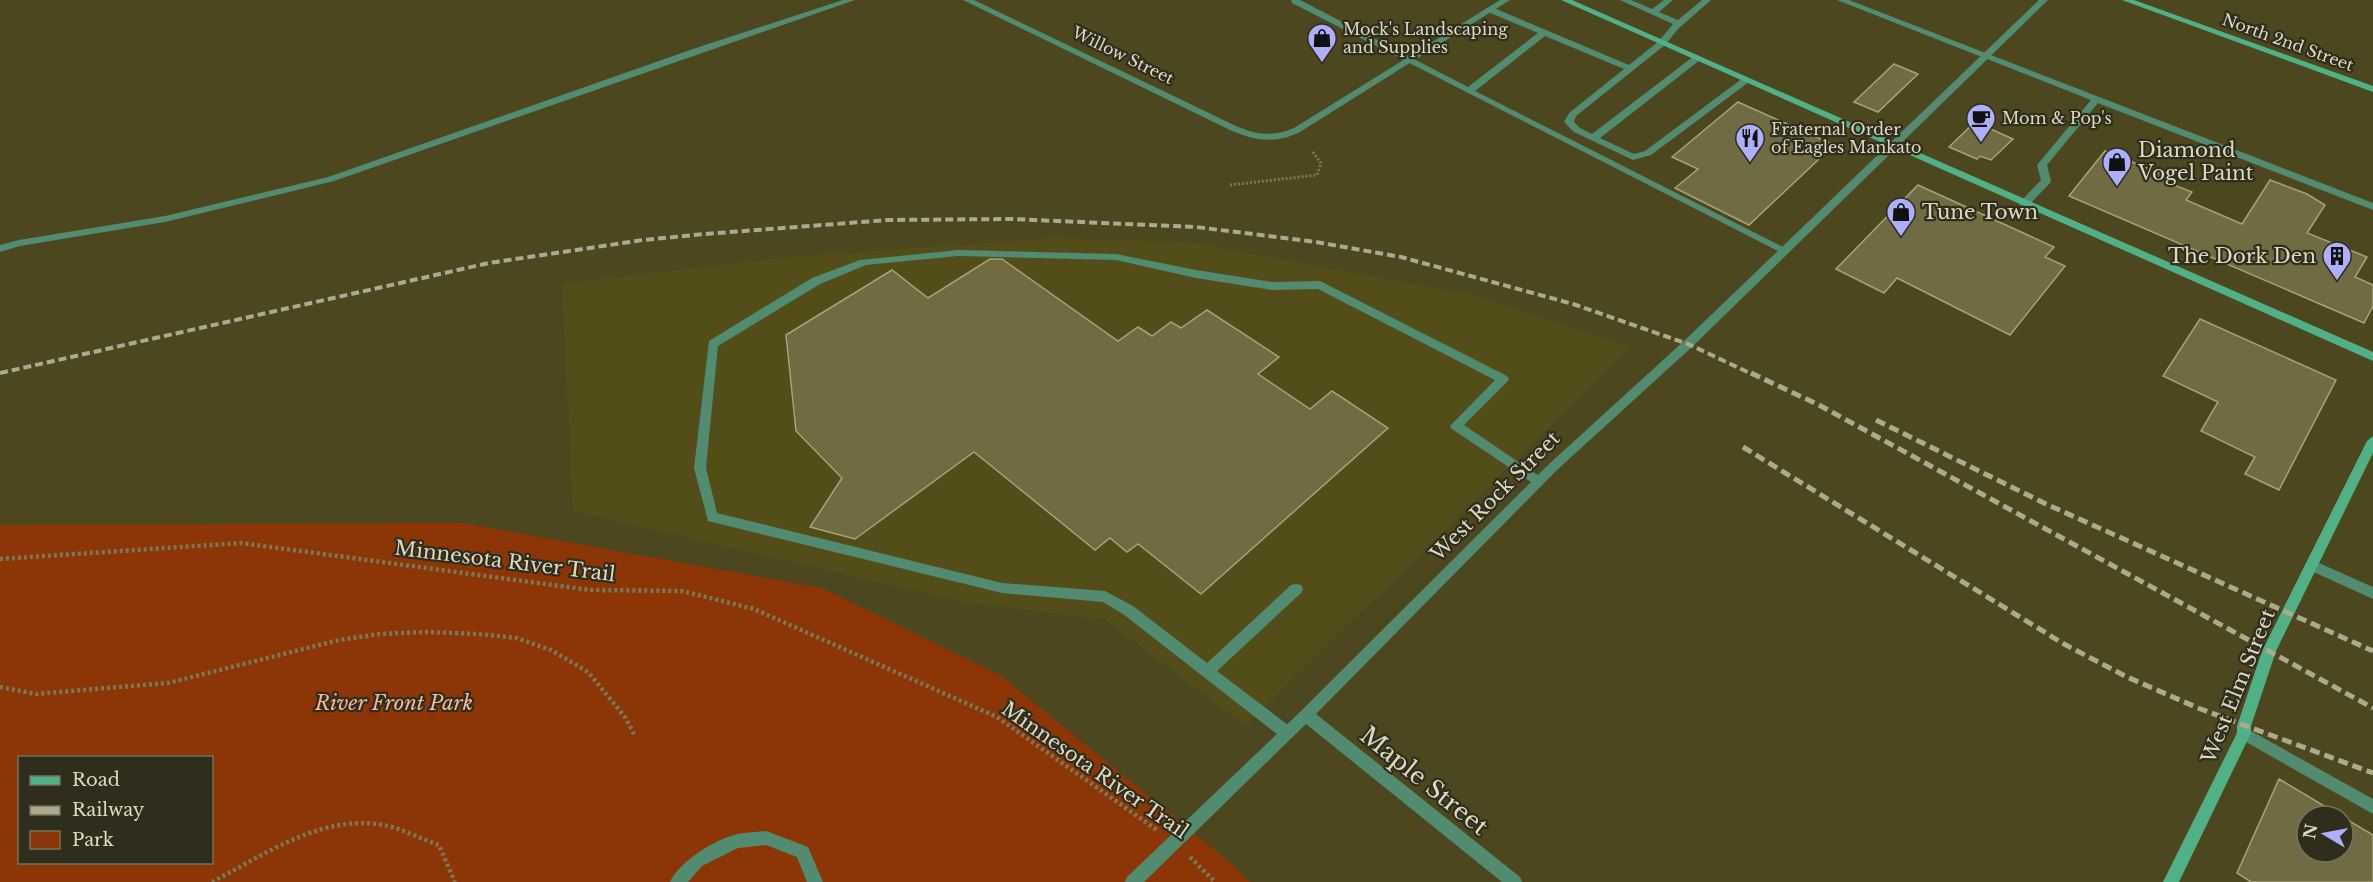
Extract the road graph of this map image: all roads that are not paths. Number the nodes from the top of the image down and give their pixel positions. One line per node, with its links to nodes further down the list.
1 (851, 0): 29 (street)
2 (967, 0): 19 (street, Willow Street)
3 (1506, 0): 12 (street)
4 (1565, 0): 16 (main road)
5 (1669, 0): 13 (street)
6 (1707, 0): 14 (street)
7 (1841, 0): 17 (street)
8 (2044, 0): 17 (street, West Rock Street)
9 (2126, 0): 22 (main road, North 2nd Street)
10 (1295, 1): 19 (street)
11 (1629, 1): 13 (street)
12 (1491, 10): 15 (street); 19 (street)
13 (1653, 12): 14 (street)
14 (1679, 24): 16 (street)
15 (1545, 32): 20 (street); 23 (street)
16 (1662, 43): 18 (main road); 20 (street)
17 (1984, 57): 24 (street); 26 (street, West Rock Street)
18 (1697, 58): 21 (main road); 25 (street)
19 (1409, 61): 23 (street)
20 (1629, 68): 25 (street)
21 (1746, 80): 25 (street); 26 (main road)
22 (2373, 89)
23 (1468, 90): 30 (street)
24 (2096, 100): 27 (street); 28 (street)
25 (1593, 138)
26 (1893, 146): 27 (main road); 30 (street, West Rock Street)
27 (2024, 204): 31 (main road)
28 (2373, 207)
29 (0, 249)
30 (1784, 250): 33 (street, West Rock Street)
31 (2373, 357)
32 (2373, 441): 34 (main road, West Elm Street)
33 (1538, 481): 37 (street); 38 (street, West Rock Street)
34 (2312, 565): 36 (street); 39 (main road, West Elm Street)
35 (1296, 589): 37 (street)
36 (2373, 593)
37 (1208, 672): 40 (street)
38 (1306, 715): 40 (street, West Rock Street); 45 (street, Maple Street)
39 (2244, 733): 41 (street); 46 (main road, West Elm Street)
40 (1287, 734): 44 (street, West Rock Street)
41 (2373, 807)
42 (678, 882): 43 (street)
43 (815, 882)
44 (1133, 882)
45 (1514, 882)
46 (2171, 882)

